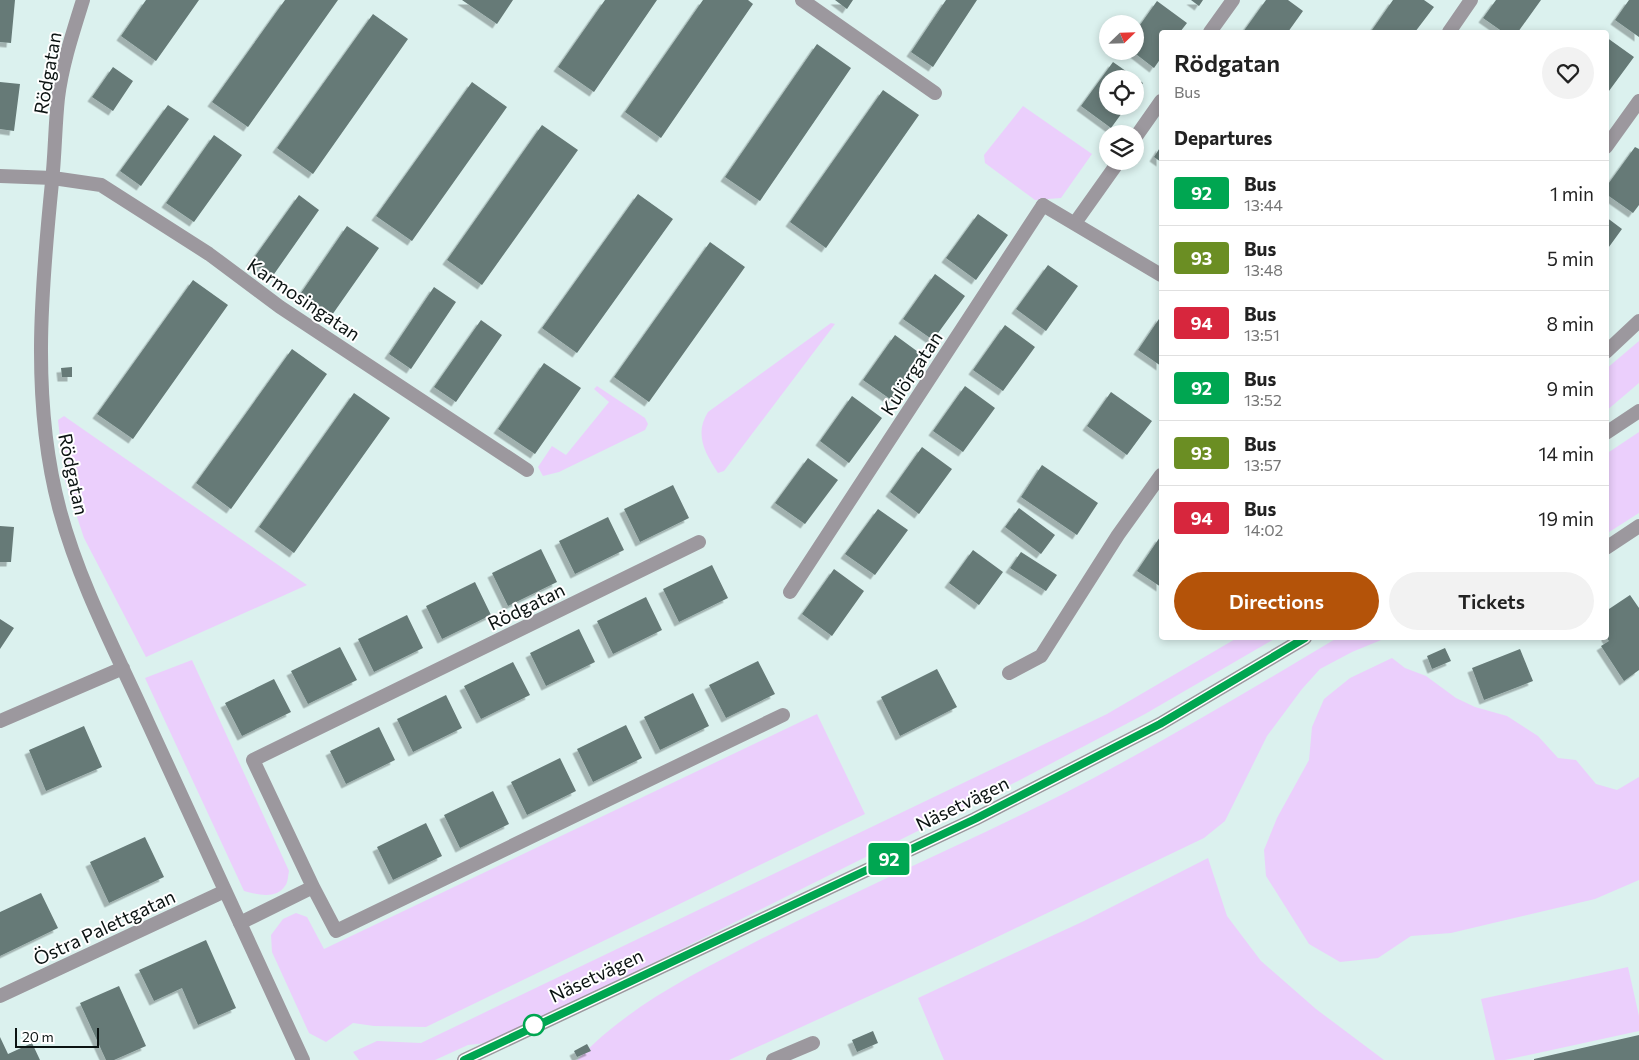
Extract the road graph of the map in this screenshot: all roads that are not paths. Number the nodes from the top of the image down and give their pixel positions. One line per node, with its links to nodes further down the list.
1 (83, 0): 14 (street, Rödgatan)
2 (802, 0): 7 (street)
3 (1233, 0): 5 (street)
4 (1471, 0): 6 (street)
5 (1211, 30)
6 (1450, 30)
7 (935, 93)
8 (1639, 101): 11 (street)
9 (1159, 104): 10 (street)
10 (1144, 125)
11 (1609, 143)
12 (1113, 170): 15 (street)
13 (0, 176): 14 (street, Karmosingatan)
14 (53, 178): 21 (street, Karmosingatan); 28 (street, Rödgatan)
15 (1075, 223): 16 (street, Kulörgatan); 26 (street, Kulörgatan)
16 (1159, 274)
17 (1639, 321): 18 (street)
18 (1609, 349)
19 (1639, 411): 20 (street)
20 (1609, 431)
21 (527, 470)
22 (1159, 478): 29 (street)
23 (1639, 526): 25 (street)
24 (699, 542): 32 (street, Rödgatan)
25 (1609, 546)
26 (790, 592)
27 (1302, 640): 38 (street, Näsetvägen)
28 (123, 668): 31 (street); 33 (street, Rödgatan)
29 (1009, 673)
30 (783, 715): 32 (street, Rödgatan)
31 (0, 721)
32 (313, 887): 34 (street)
33 (225, 891): 34 (street, Rödgatan); 35 (street, Östra Palettgatan)
34 (240, 923): 37 (street, Rödgatan)
35 (0, 996)
36 (813, 1043): 39 (street)
37 (304, 1060)
38 (464, 1060)
39 (773, 1060)

